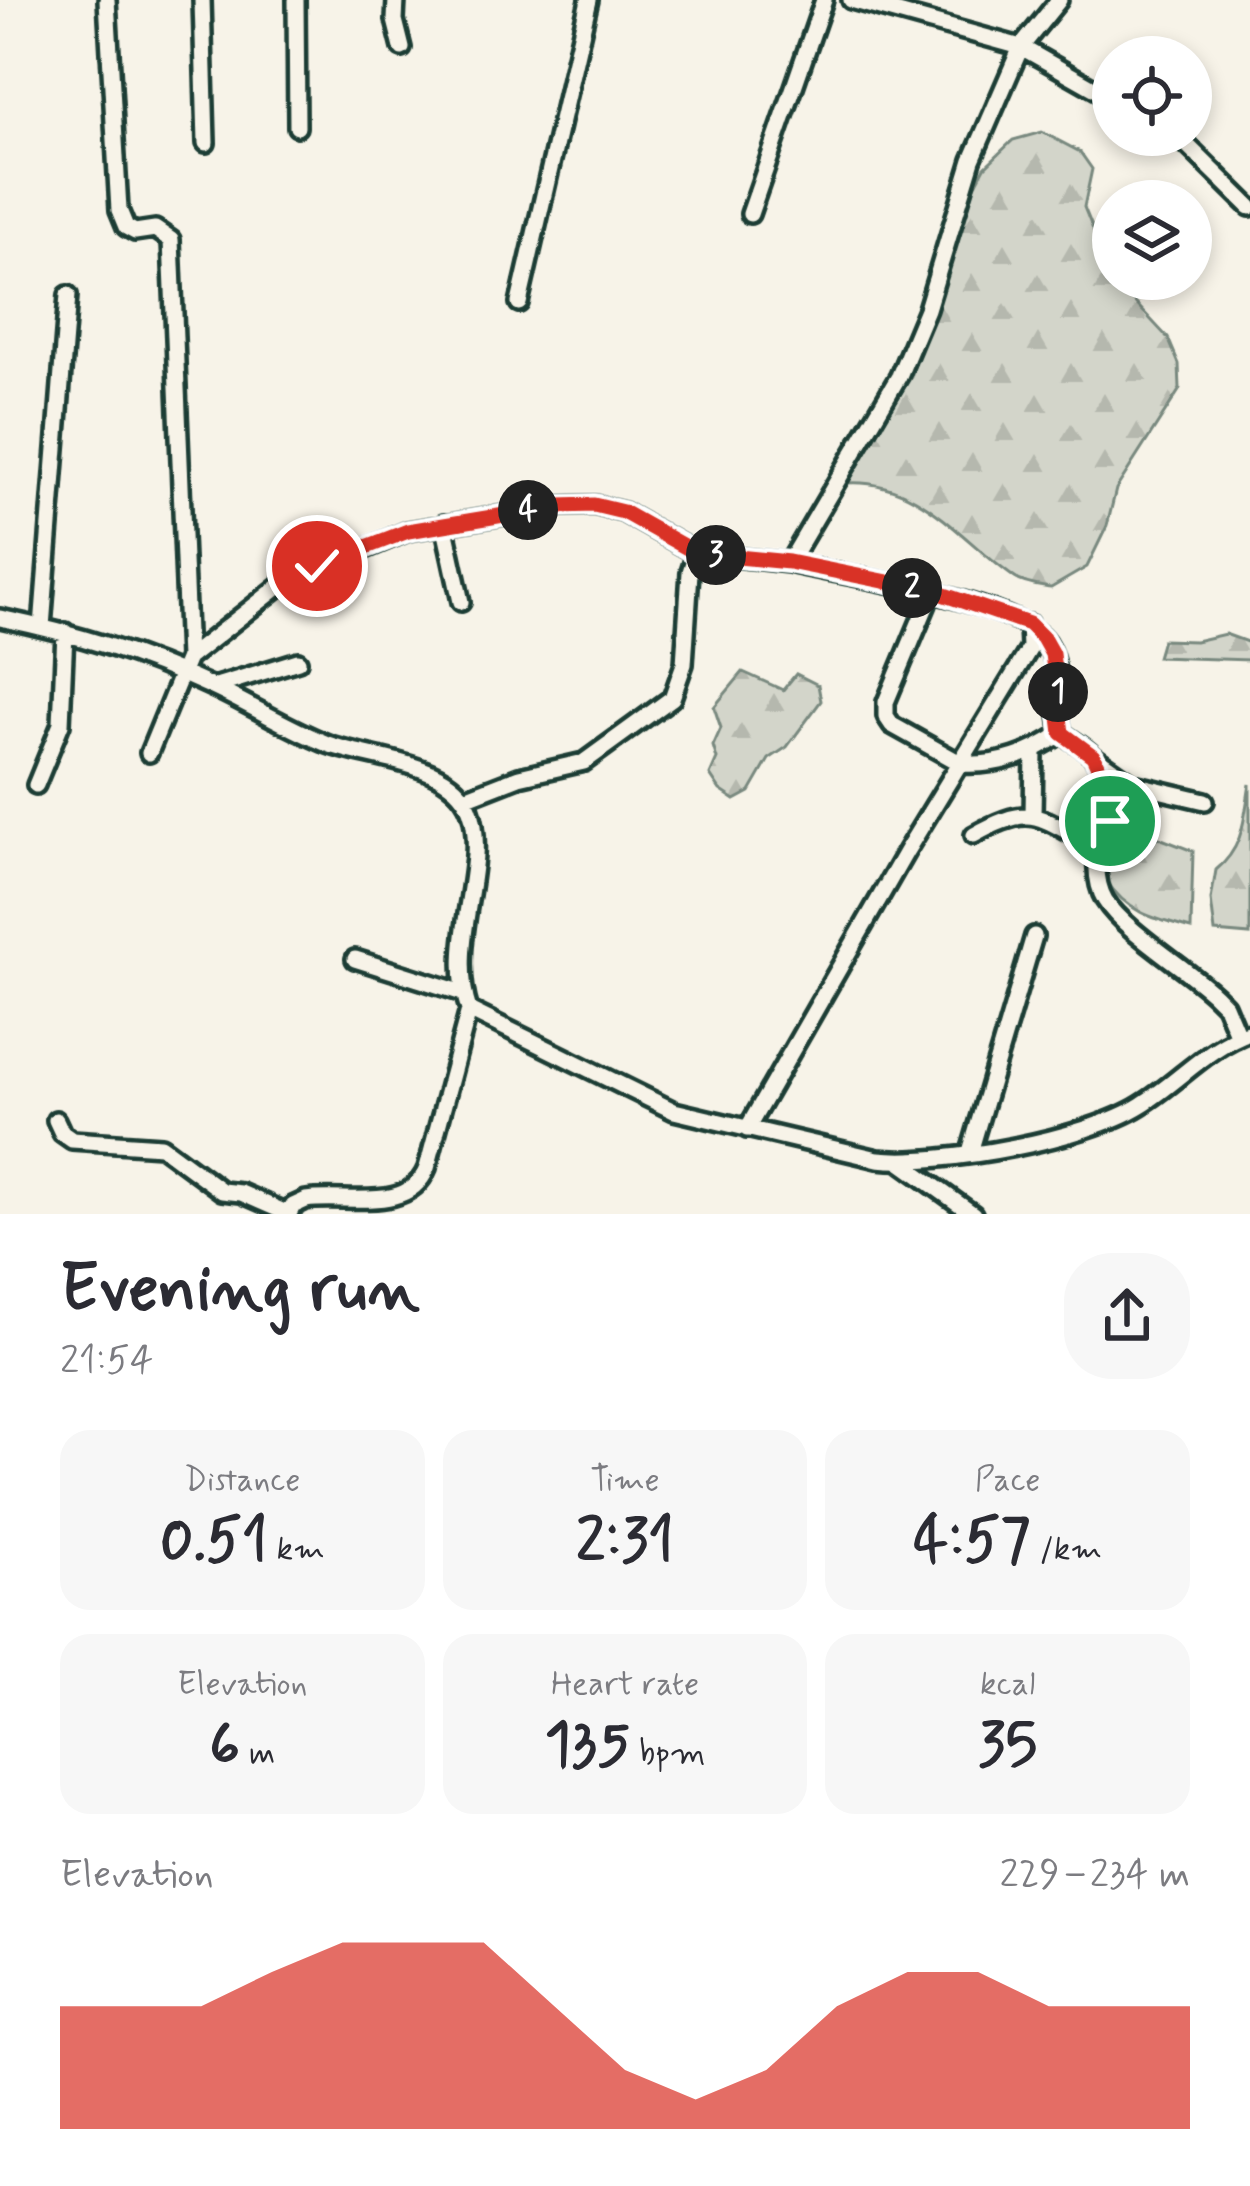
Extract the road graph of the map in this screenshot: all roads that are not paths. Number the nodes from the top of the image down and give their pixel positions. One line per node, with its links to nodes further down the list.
1 (107, 0): 30 (street)
2 (202, 0): 14 (street)
3 (296, 0): 13 (street)
4 (396, 0): 11 (street)
5 (589, 0): 19 (street)
6 (824, 0): 17 (street)
7 (850, 0): 9 (street)
8 (1059, 0): 10 (street)
9 (861, 1): 10 (street)
10 (1021, 47): 12 (street); 22 (street)
11 (402, 48)
12 (1092, 87)
13 (297, 127)
14 (206, 143)
15 (1202, 156): 16 (street)
16 (1250, 207)
17 (750, 214)
18 (68, 295): 27 (street)
19 (519, 303)
20 (444, 524): 21 (street); 24 (street); 30 (street)
21 (696, 553): 22 (street); 39 (street)
22 (789, 562): 23 (street)
23 (920, 589): 26 (street); 36 (street)
24 (461, 602)
25 (0, 618): 27 (street)
26 (1029, 624): 32 (street); 36 (street)
27 (42, 627): 28 (street)
28 (65, 632): 30 (street); 38 (street)
29 (298, 661): 31 (street)
30 (185, 665): 31 (street); 34 (street)
31 (213, 687): 39 (street)
32 (1062, 733): 33 (street); 35 (street)
33 (1034, 752): 36 (street); 41 (street)
34 (148, 753)
35 (1093, 756): 37 (street); 43 (street)
36 (962, 764): 50 (street)
37 (1132, 784): 40 (street); 43 (street)
38 (36, 785)
39 (465, 798): 46 (street)
40 (1205, 801)
41 (1033, 816): 42 (street); 43 (street)
42 (974, 835)
43 (1096, 846): 48 (street)
44 (1034, 936): 51 (street)
45 (355, 959): 46 (street)
46 (463, 993): 47 (street)
47 (469, 1010): 50 (street); 54 (street)
48 (1244, 1034): 51 (street)
49 (56, 1120): 53 (street)
50 (747, 1129): 52 (street)
51 (970, 1152): 52 (street)
52 (899, 1161): 55 (street)
53 (264, 1209): 54 (street)
54 (289, 1214)
55 (973, 1214)

